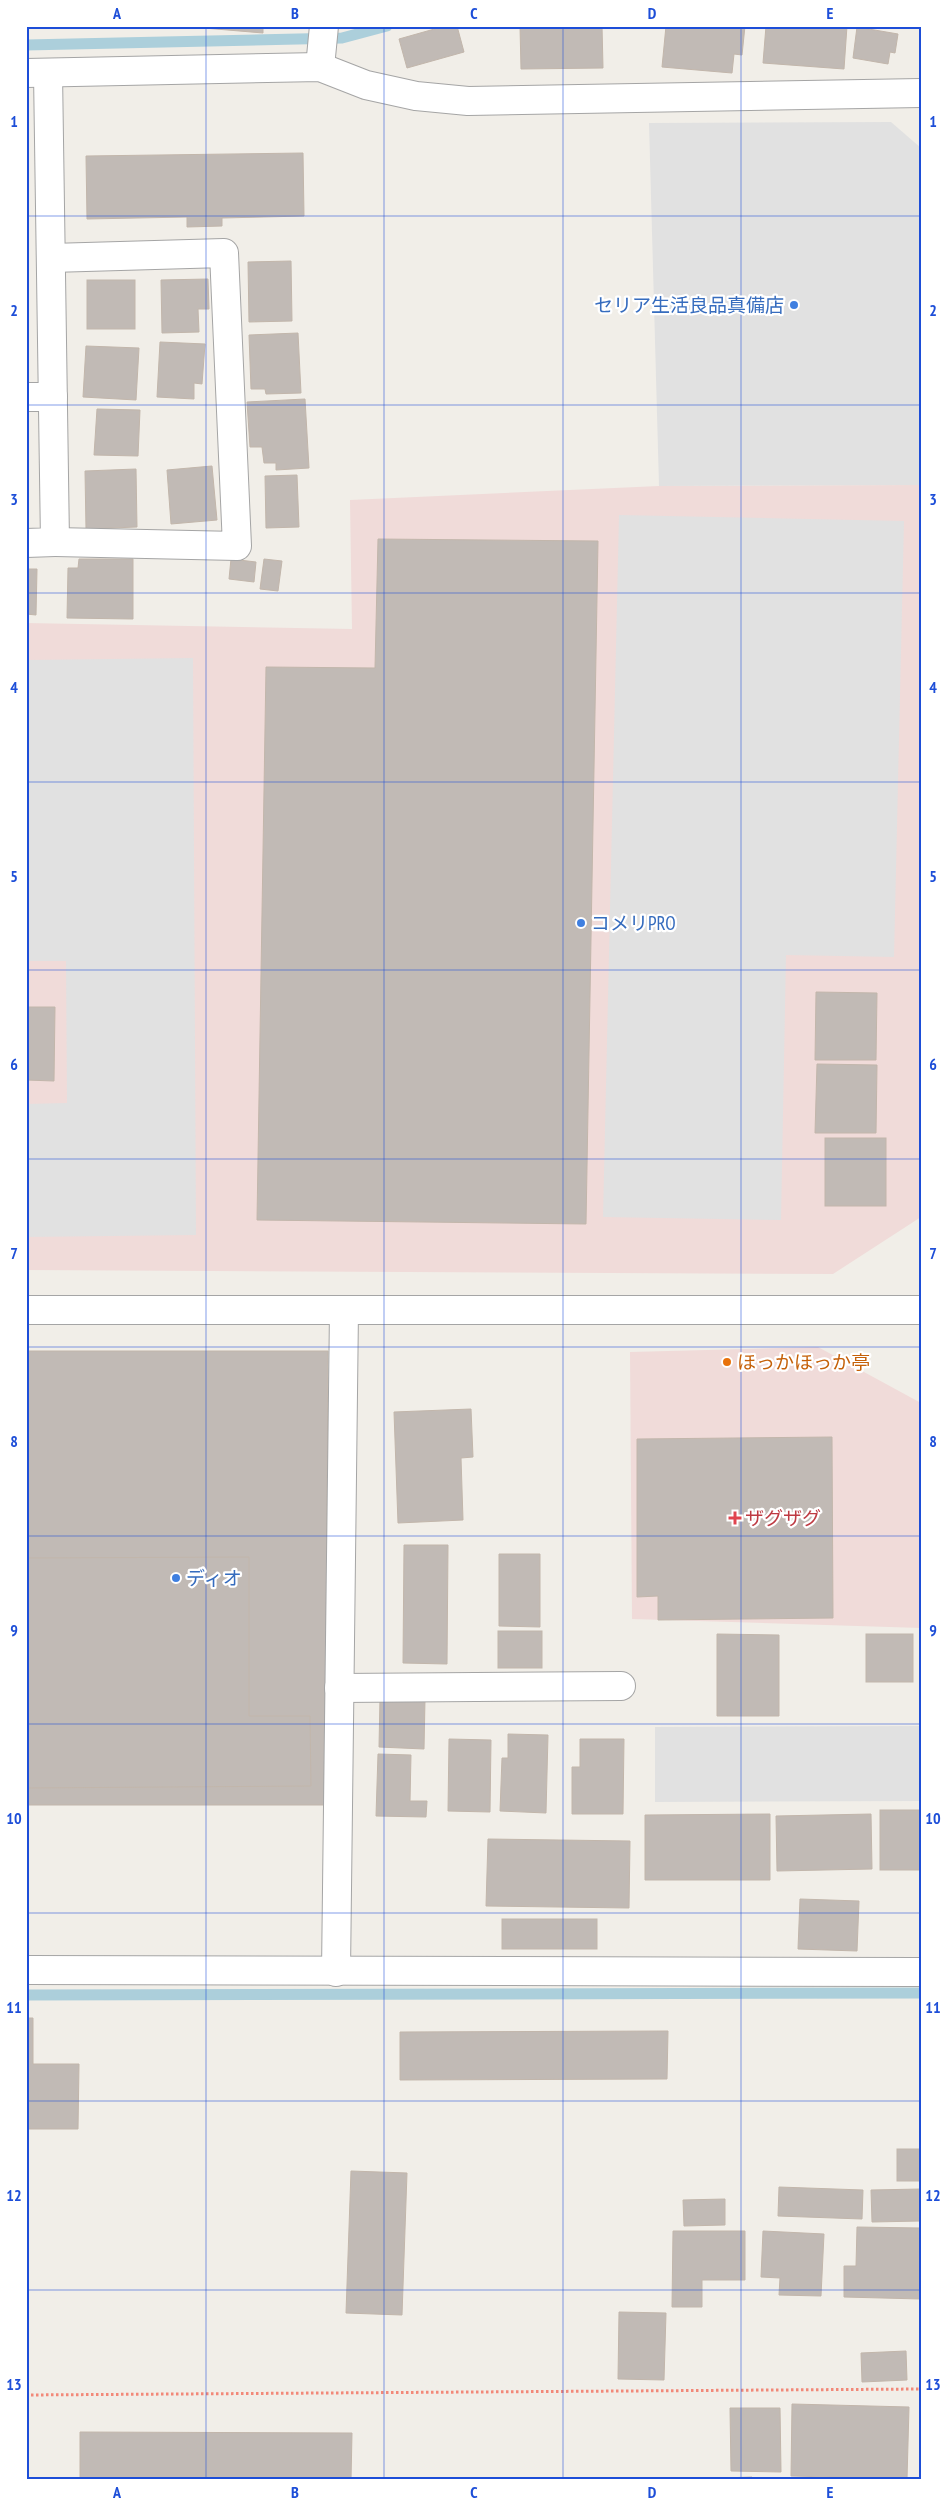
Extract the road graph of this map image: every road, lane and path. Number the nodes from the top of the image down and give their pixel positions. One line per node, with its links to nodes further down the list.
1 (322, 43): 2 (street); 3 (street)
2 (37, 73): 4 (street)
3 (921, 93)
4 (38, 169): 5 (street)
5 (51, 258): 6 (street); 9 (street)
6 (53, 397): 7 (street); 9 (street)
7 (26, 398)
8 (26, 542): 9 (street)
9 (55, 542)
10 (26, 1310): 11 (street)
11 (344, 1310): 12 (street); 14 (street)
12 (921, 1310)
13 (621, 1686): 14 (street)
14 (339, 1688): 16 (street)
15 (26, 1970): 16 (street)
16 (336, 1972): 17 (street)
17 (921, 1972)
18 (921, 2389): 19 (path)
19 (26, 2395)

